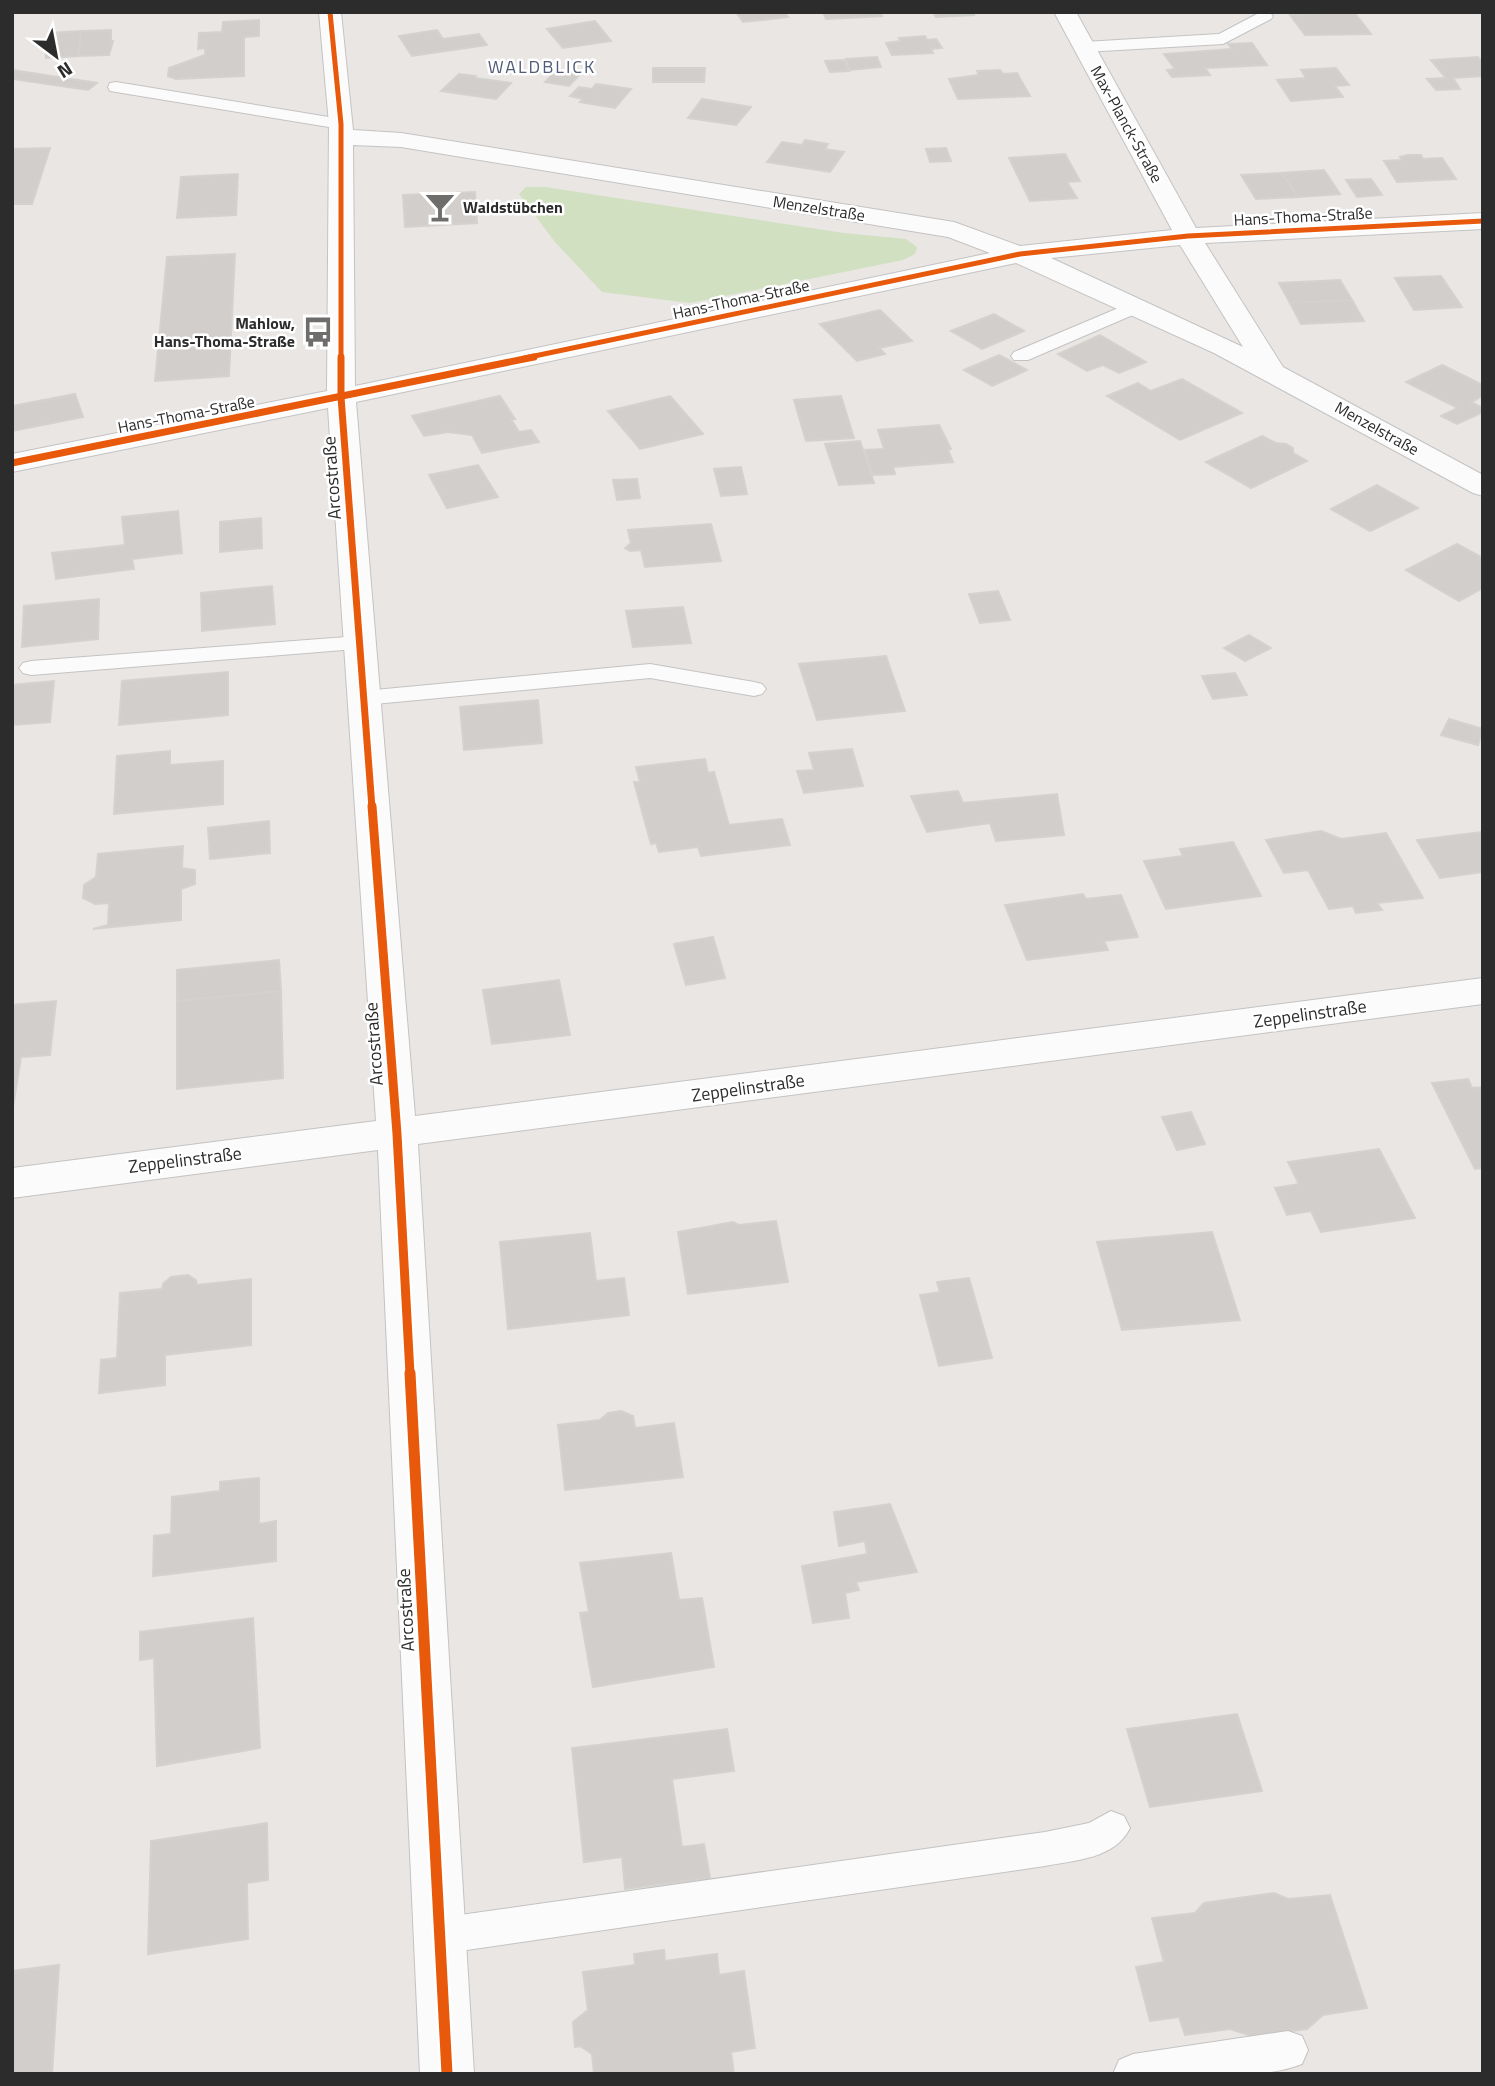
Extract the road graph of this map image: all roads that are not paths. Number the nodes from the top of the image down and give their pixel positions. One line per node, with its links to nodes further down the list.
1 (330, 12): 6 (street, Arcostraße)
2 (1065, 12): 4 (street, Max-Planck-Straße)
3 (1265, 16): 4 (lane)
4 (1084, 47): 8 (street, Max-Planck-Straße)
5 (116, 87): 6 (lane)
6 (341, 131): 9 (street, Menzelstraße); 13 (street, Arcostraße)
7 (1483, 221): 8 (street, Hans-Thoma-Straße)
8 (1188, 236): 9 (street, Hans-Thoma-Straße); 12 (street, Menzelstraße)
9 (1020, 254): 10 (street, Menzelstraße); 13 (street, Hans-Thoma-Straße)
10 (1135, 307): 11 (lane); 12 (street, Menzelstraße)
11 (1021, 356)
12 (1271, 370): 15 (street, Menzelstraße)
13 (341, 397): 14 (street, Hans-Thoma-Straße); 16 (street, Arcostraße)
14 (12, 463)
15 (1483, 487)
16 (360, 643): 17 (lane); 19 (street, Arcostraße)
17 (31, 668)
18 (754, 689): 19 (lane)
19 (364, 698): 21 (street, Arcostraße)
20 (1483, 991): 21 (street, Zeppelinstraße)
21 (397, 1134): 22 (street, Zeppelinstraße); 24 (street, Arcostraße)
22 (12, 1183)
23 (1111, 1828): 24 (lane)
24 (439, 1936): 26 (street, Arcostraße)
25 (1288, 2050): 27 (lane)
26 (447, 2074)
27 (1133, 2074)

